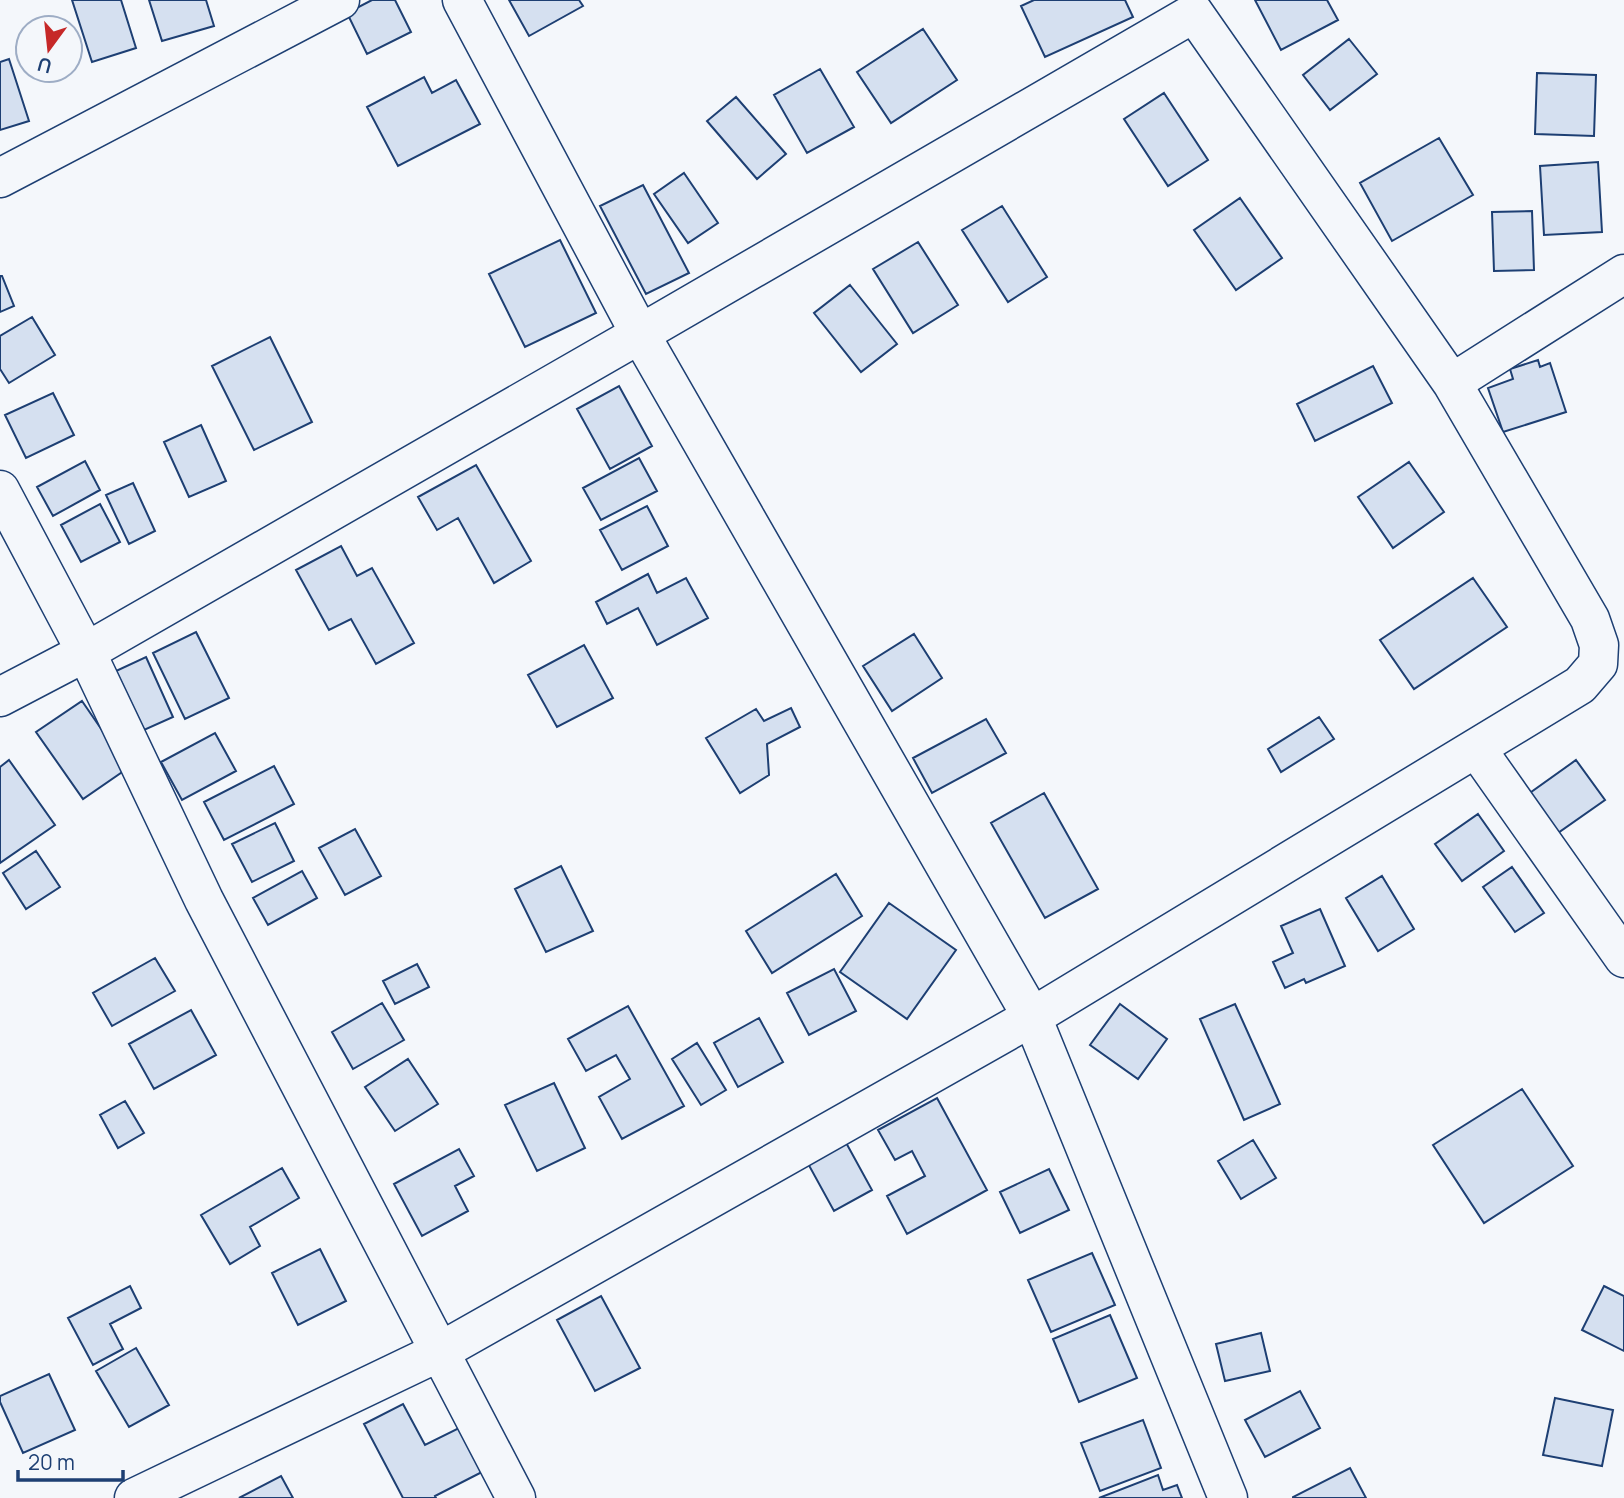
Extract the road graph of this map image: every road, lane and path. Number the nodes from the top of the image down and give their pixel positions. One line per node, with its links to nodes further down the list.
1 (340, 0): 4 (street)
2 (462, 0): 6 (street)
3 (1197, 4): 6 (street); 7 (street)
4 (0, 178)
5 (1624, 274): 7 (street)
6 (640, 334): 9 (street); 13 (street)
7 (1452, 383): 11 (street)
8 (0, 490): 9 (street)
9 (86, 652): 10 (street); 14 (street)
10 (0, 696)
11 (1476, 748): 12 (street); 13 (street)
12 (1624, 958)
13 (1032, 1017): 14 (street); 17 (street)
14 (441, 1351): 15 (street); 16 (street)
15 (134, 1498)
16 (516, 1498)
17 (1228, 1498)

